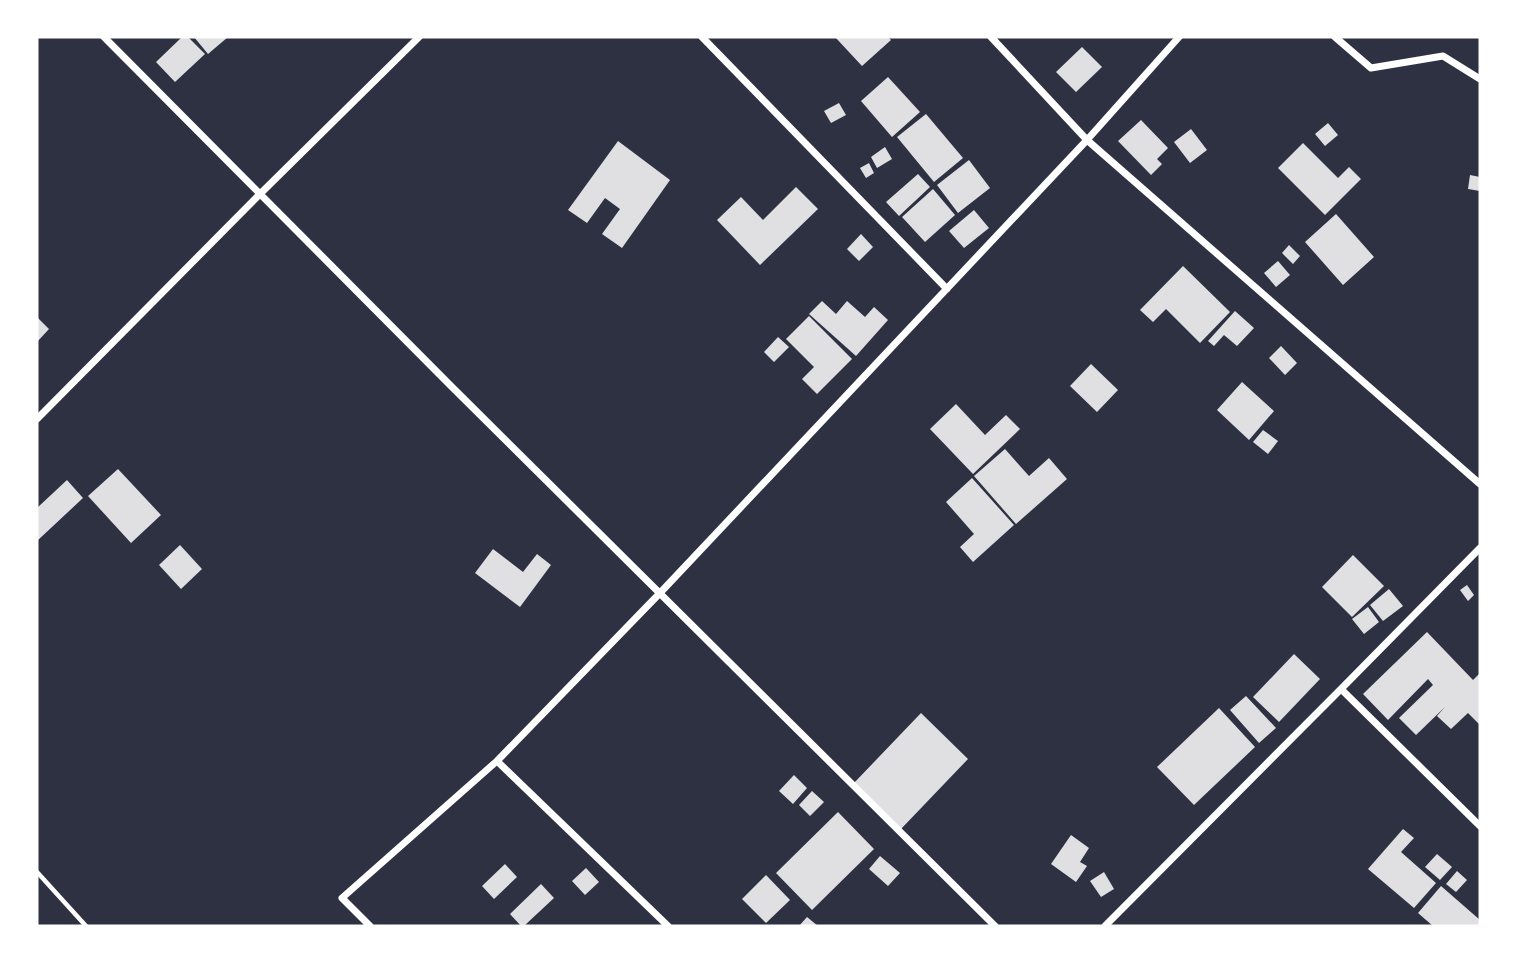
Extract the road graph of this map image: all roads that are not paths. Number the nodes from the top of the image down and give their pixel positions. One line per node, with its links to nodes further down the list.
1 (104, 37): 9 (street)
2 (419, 37): 9 (street)
3 (702, 37): 10 (street)
4 (991, 37): 8 (street)
5 (1179, 37): 8 (street)
6 (1335, 37): 7 (street)
7 (1480, 79)
8 (1087, 141): 10 (street); 12 (street)
9 (260, 194): 11 (street); 14 (street)
10 (947, 289): 14 (street)
11 (37, 419)
12 (1480, 484)
13 (1480, 548): 15 (street)
14 (660, 593): 16 (street); 20 (street)
15 (1341, 689): 17 (street); 21 (street)
16 (497, 761): 18 (street); 19 (street)
17 (1480, 826)
18 (370, 926)
19 (668, 926)
20 (995, 926)
21 (1105, 926)

